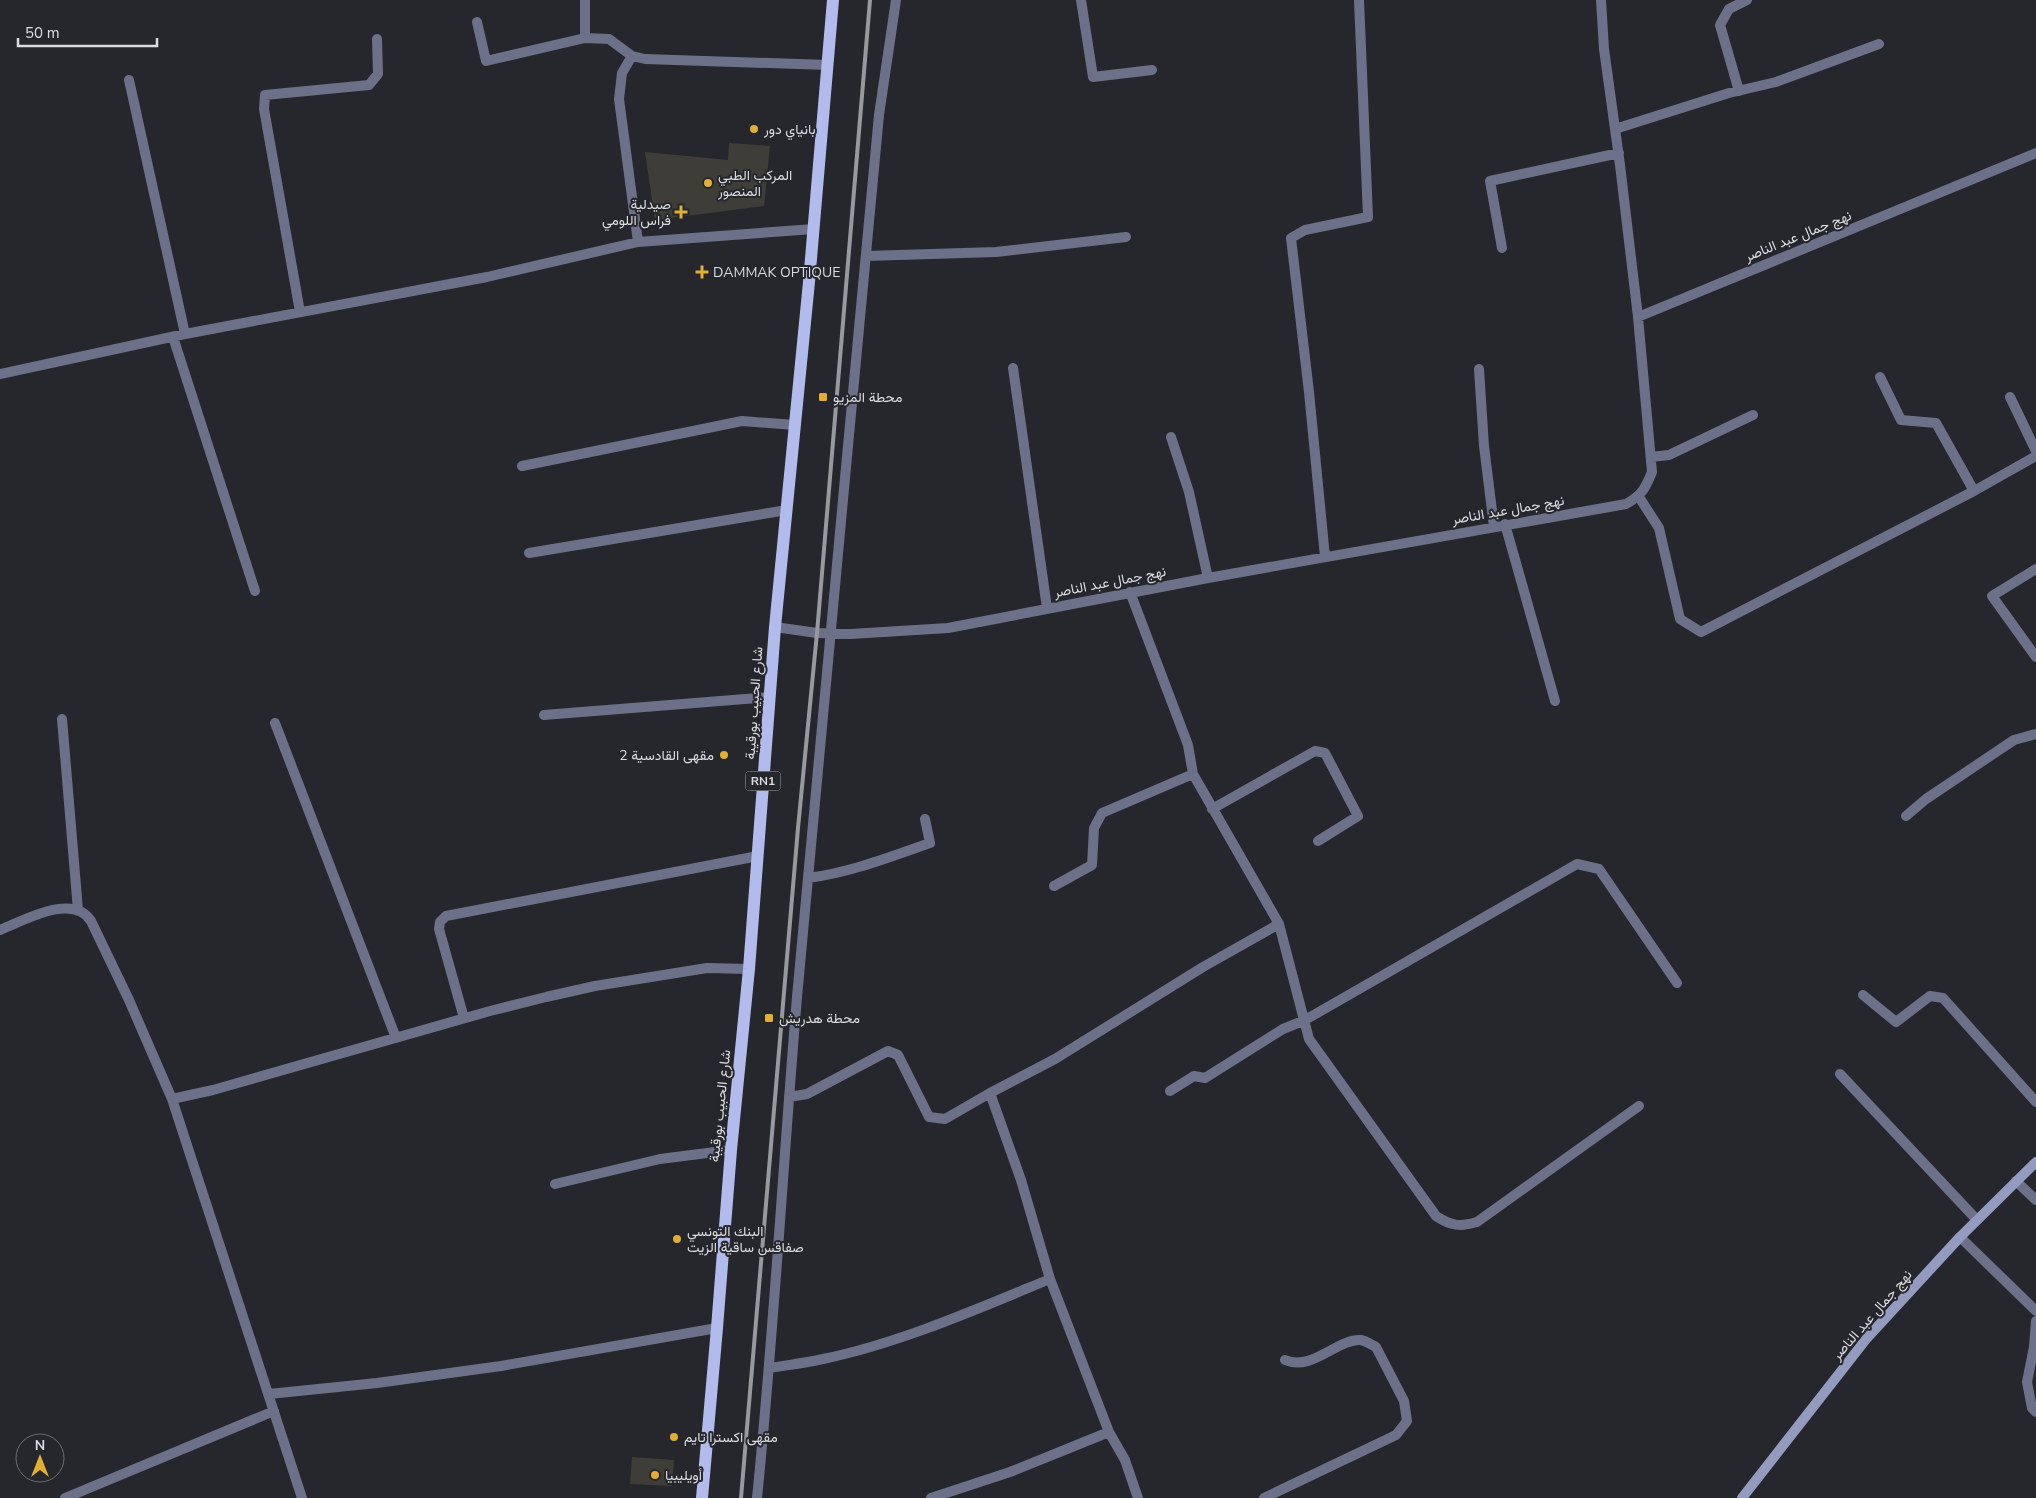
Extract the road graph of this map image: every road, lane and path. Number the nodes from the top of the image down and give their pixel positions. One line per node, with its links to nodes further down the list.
1 (585, 0): 9 (street)
2 (833, 0): 13 (main road, شارع الحبيب بورقيبة / RN1)
3 (896, 0): 24 (street)
4 (1081, 0): 14 (street)
5 (1359, 0): 46 (street)
6 (1601, 0): 17 (street)
7 (1747, 0): 16 (street)
8 (477, 22): 9 (street)
9 (585, 38): 12 (street)
10 (376, 39): 25 (street)
11 (1879, 44): 16 (street)
12 (632, 56): 13 (street); 22 (street)
13 (828, 65): 20 (main road, شارع الحبيب بورقيبة / RN1)
14 (1152, 70)
15 (129, 80): 27 (street)
16 (1739, 91): 17 (street)
17 (1615, 129): 18 (street)
18 (1619, 153): 23 (street); 26 (street)
19 (2036, 153): 26 (street, نهج جمال عبد الناصر)
20 (814, 228): 22 (street); 35 (main road, شارع الحبيب بورقيبة / RN1)
21 (1126, 238): 24 (street)
22 (638, 242): 25 (street)
23 (1502, 248)
24 (866, 256): 53 (street)
25 (300, 312): 27 (street)
26 (1638, 318): 38 (street)
27 (185, 334): 28 (street)
28 (173, 337): 31 (street); 49 (street)
29 (1013, 368): 51 (street)
30 (1479, 369): 44 (street)
31 (0, 374)
32 (1880, 377): 41 (street)
33 (2010, 397): 37 (street)
34 (1753, 415): 38 (street)
35 (796, 425): 40 (street); 43 (main road, شارع الحبيب بورقيبة / RN1)
36 (1171, 437): 48 (street)
37 (2036, 451)
38 (1651, 456): 42 (street)
39 (2036, 456): 41 (street)
40 (522, 466)
41 (1974, 491): 42 (street)
42 (1640, 497): 44 (street, نهج جمال عبد الناصر)
43 (786, 510): 45 (street); 52 (main road, شارع الحبيب بورقيبة / RN1)
44 (1500, 526): 46 (street, نهج جمال عبد الناصر); 56 (street)
45 (529, 553)
46 (1324, 557): 48 (street, نهج جمال عبد الناصر)
47 (2036, 569): 54 (street)
48 (1208, 578): 50 (street, نهج جمال عبد الناصر)
49 (255, 591)
50 (1130, 592): 51 (street, نهج جمال عبد الناصر); 61 (street)
51 (1047, 608): 53 (street, نهج جمال عبد الناصر)
52 (775, 627): 53 (street, نهج جمال عبد الناصر); 55 (main road, شارع الحبيب بورقيبة / RN1)
53 (830, 634): 67 (street)
54 (2036, 658)
55 (769, 696): 57 (street); 66 (main road, شارع الحبيب بورقيبة / RN1)
56 (1555, 701)
57 (544, 715)
58 (62, 719): 69 (street)
59 (275, 723): 77 (street)
60 (2036, 734): 63 (street)
61 (1193, 774): 62 (street); 68 (street)
62 (1212, 809): 65 (street); 70 (street)
63 (1906, 816)
64 (925, 820): 67 (street)
65 (1318, 841)
66 (758, 856): 72 (main road, شارع الحبيب بورقيبة / RN1); 75 (street)
67 (808, 878): 81 (street)
68 (1054, 886)
69 (78, 910): 71 (street); 82 (street)
70 (1279, 924): 76 (street); 80 (street)
71 (0, 930)
72 (749, 969): 75 (street); 85 (main road, شارع الحبيب بورقيبة / RN1)
73 (1677, 983): 76 (street)
74 (1863, 995): 83 (street)
75 (464, 1018): 77 (street)
76 (1305, 1020): 79 (street); 84 (street)
77 (396, 1038): 82 (street)
78 (1840, 1074): 90 (street)
79 (1170, 1091)
80 (990, 1093): 81 (street); 92 (street)
81 (789, 1097): 97 (street)
82 (172, 1099): 98 (street)
83 (2036, 1102)
84 (1639, 1106)
85 (731, 1150): 88 (street); 95 (main road, شارع الحبيب بورقيبة / RN1)
86 (2036, 1162): 87 (street, نهج جمال عبد الناصر)
87 (2016, 1181): 89 (street); 90 (street, نهج جمال عبد الناصر)
88 (555, 1184)
89 (2036, 1200)
90 (1977, 1220): 91 (street, نهج جمال عبد الناصر)
91 (1960, 1237): 93 (street); 109 (street, نهج جمال عبد الناصر)
92 (1050, 1278): 97 (street); 101 (street)
93 (2036, 1311)
94 (2036, 1320): 100 (street)
95 (717, 1328): 98 (street); 104 (main road, شارع الحبيب بورقيبة / RN1)
96 (1285, 1360): 108 (street)
97 (770, 1368): 105 (street)
98 (269, 1394): 99 (street)
99 (274, 1411): 102 (street); 103 (street)
100 (2036, 1412)
101 (1109, 1432): 106 (street); 107 (street)
102 (65, 1498)
103 (302, 1498)
104 (702, 1498)
105 (757, 1498)
106 (930, 1498)
107 (1138, 1498)
108 (1264, 1498)
109 (1742, 1498)

